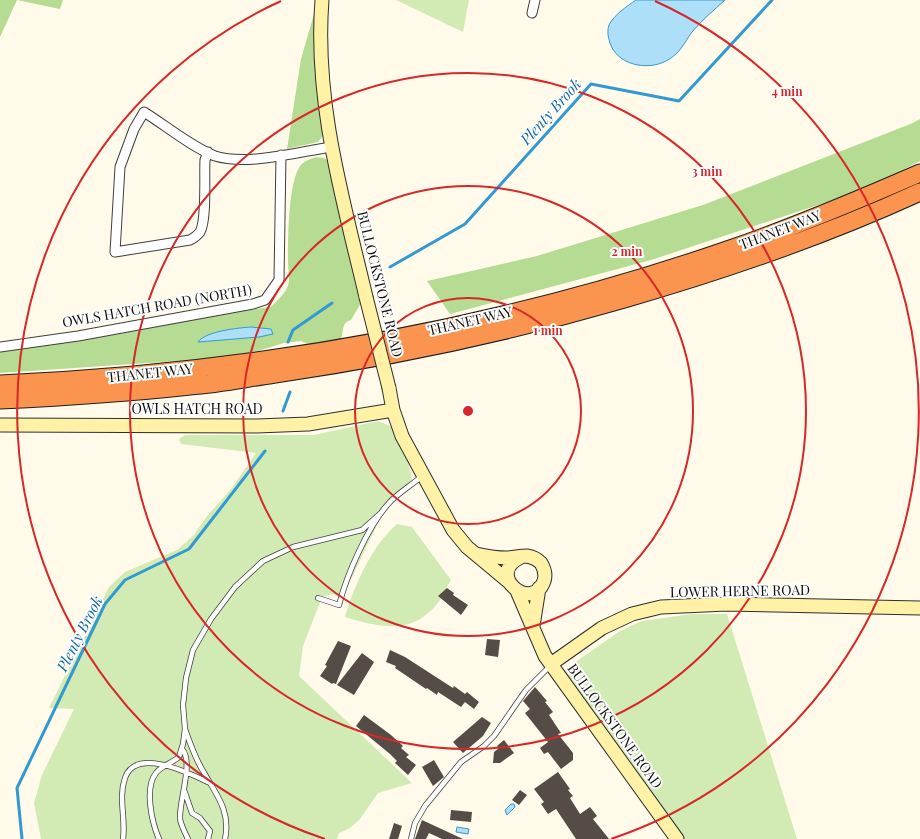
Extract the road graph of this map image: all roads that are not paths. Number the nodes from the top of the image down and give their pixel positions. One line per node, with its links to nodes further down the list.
1 (322, 0): 4 (street, BULLOCKSTONE ROAD)
2 (535, 0): 3 (street)
3 (532, 13)
4 (331, 147): 6 (street); 12 (street, BULLOCKSTONE ROAD, bridge)
5 (208, 152): 5 (street); 6 (street)
6 (281, 155): 9 (street, OWLS HATCH ROAD (NORTH))
7 (920, 173): 10 (highway, THANET WAY)
8 (920, 192): 11 (highway, THANET WAY)
9 (0, 347)
10 (0, 384)
11 (0, 400)
12 (393, 410): 13 (street, OWLS HATCH ROAD); 14 (street, BULLOCKSTONE ROAD)
13 (0, 425)
14 (423, 476): 15 (lane); 16 (street, BULLOCKSTONE ROAD)
15 (381, 513): 20 (lane); 24 (lane)
16 (476, 554): 17 (street); 18 (street, BULLOCKSTONE ROAD)
17 (521, 557): 18 (street); 19 (street)
18 (513, 586): 19 (street); 22 (street, BULLOCKSTONE ROAD)
19 (539, 588): 22 (street)
20 (318, 598)
21 (920, 608): 23 (street, LOWER HERNE ROAD)
22 (533, 628): 23 (street, BULLOCKSTONE ROAD)
23 (551, 664): 35 (lane); 36 (street, BULLOCKSTONE ROAD)
24 (185, 729): 25 (lane); 28 (lane)
25 (182, 748): 26 (lane); 27 (lane)
26 (164, 766): 27 (lane); 30 (lane); 31 (lane)
27 (186, 772): 28 (lane); 29 (lane)
28 (212, 784): 34 (lane)
29 (183, 785): 32 (lane); 33 (lane)
30 (123, 839)
31 (159, 839)
32 (188, 839)
33 (208, 839)
34 (225, 839)
35 (411, 839)
36 (677, 839)

